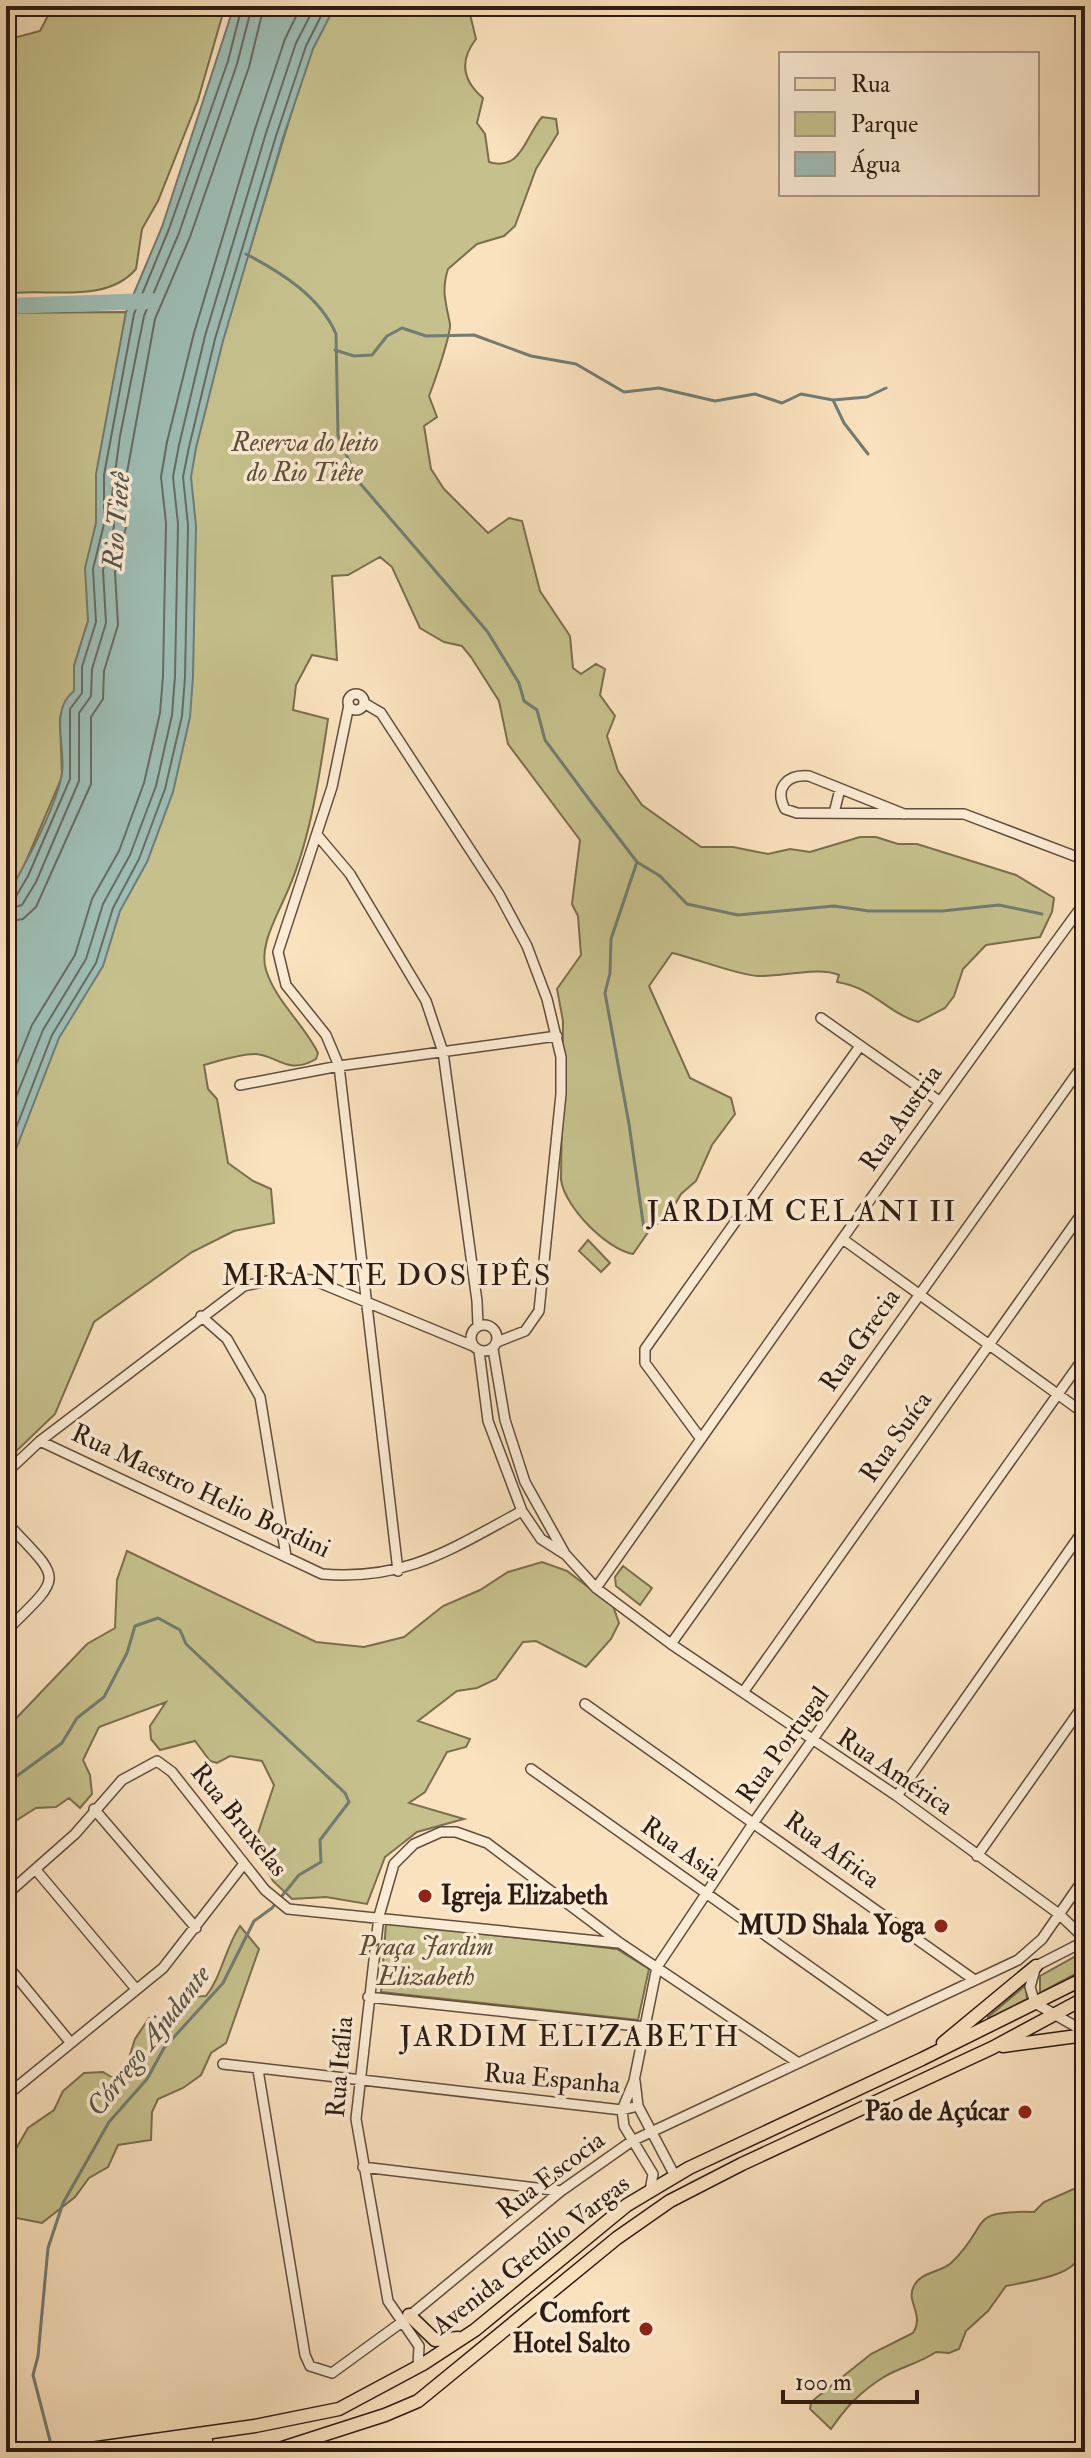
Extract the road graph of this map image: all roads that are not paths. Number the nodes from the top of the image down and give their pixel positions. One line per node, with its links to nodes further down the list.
1 (840, 789): 2 (street); 2 (street); 3 (street)
2 (834, 813): 3 (street)
3 (904, 814): 5 (street)
4 (318, 836): 8 (street); 10 (street); 12 (street)
5 (1085, 860)
6 (1085, 902): 14 (street, Rua Austria)
7 (821, 1018): 9 (street)
8 (557, 1036): 10 (street); 22 (street)
9 (860, 1046): 14 (street); 29 (street)
10 (443, 1052): 12 (street); 20 (street)
11 (1085, 1062): 17 (street, Rua Grecia)
12 (339, 1066): 13 (street); 18 (street)
13 (240, 1085)
14 (939, 1101): 16 (street, Rua Austria)
15 (1085, 1209): 23 (street, Rua Suíca)
16 (844, 1240): 17 (street); 29 (street, Rua Austria)
17 (918, 1296): 23 (street); 40 (street, Rua Grecia)
18 (368, 1299): 19 (street); 21 (street); 37 (street)
19 (201, 1316): 30 (street); 36 (street)
20 (484, 1328): 21 (street); 22 (street); 24 (street); 25 (street)
21 (443, 1331): 25 (street)
22 (525, 1331): 24 (street)
23 (988, 1345): 27 (street); 41 (street, Rua Suíca)
24 (495, 1346): 25 (street); 35 (street)
25 (476, 1348): 32 (street)
26 (1085, 1356): 27 (street, Rua Portugal)
27 (1057, 1394): 28 (street); 44 (street, Rua Portugal)
28 (1085, 1414)
29 (701, 1439): 38 (street, Rua Austria)
30 (40, 1441): 31 (street); 36 (street, Rua Maestro Helio Bordini)
31 (6, 1473)
32 (522, 1511): 35 (street); 37 (street, Rua Maestro Helio Bordini)
33 (6, 1522): 39 (street)
34 (1085, 1528): 46 (street)
35 (566, 1555): 38 (street, Rua América)
36 (286, 1556): 37 (street, Rua Maestro Helio Bordini)
37 (398, 1571)
38 (596, 1588): 40 (street, Rua América)
39 (6, 1631)
40 (671, 1644): 41 (street, Rua América)
41 (744, 1691): 44 (street, Rua América)
42 (1085, 1703): 49 (street)
43 (585, 1704): 48 (street, Rua Africa)
44 (813, 1742): 46 (street, Rua América); 48 (street, Rua Portugal)
45 (531, 1769): 53 (street, Rua Asia)
46 (897, 1796): 49 (street, Rua América)
47 (94, 1809): 50 (street, Rua Bruxelas); 51 (street); 57 (street)
48 (754, 1822): 53 (street, Rua Portugal); 64 (street, Rua Africa)
49 (977, 1856): 55 (street, Rua América)
50 (243, 1865): 56 (street, Rua Bruxelas); 57 (street)
51 (36, 1870): 54 (street); 65 (street)
52 (1085, 1877): 55 (street, Rua Escocia)
53 (706, 1893): 62 (street, Rua Portugal); 70 (street, Rua Asia)
54 (6, 1895)
55 (1059, 1914): 58 (street, Rua América); 64 (street, Rua Escocia)
56 (379, 1916): 59 (street, Rua Bruxelas); 59 (street, Rua Itália); 66 (street, Rua Itália)
57 (196, 1928): 65 (street)
58 (1085, 1940): 61 (street)
59 (620, 1943): 62 (street, Rua Itália)
60 (6, 1964): 73 (street)
61 (1036, 1966): 68 (street); 75 (main road)
62 (657, 1967): 71 (street, Rua Portugal); 76 (street, Rua Itália)
63 (1085, 1978): 68 (main road, Avenida Getúlio Vargas)
64 (973, 1979): 70 (street, Rua Escocia)
65 (136, 1989): 73 (street)
66 (368, 1997): 71 (street); 79 (street, Rua Itália)
67 (1085, 1998): 69 (main road, Avenida Getúlio Vargas)
68 (1035, 2003): 69 (street); 75 (main road, Avenida Getúlio Vargas)
69 (1054, 2014): 72 (street); 74 (main road, Avenida Getúlio Vargas)
70 (885, 2020): 76 (street, Rua Escocia)
71 (646, 2027): 80 (street, Rua Portugal)
72 (1085, 2034): 74 (main road)
73 (70, 2042): 81 (street)
74 (992, 2048): 91 (main road, Avenida Getúlio Vargas)
75 (922, 2059): 87 (main road, Avenida Getúlio Vargas)
76 (797, 2062): 84 (street, Rua Escocia)
77 (223, 2064): 78 (street, Rua Espanha)
78 (258, 2070): 79 (street, Rua Espanha); 93 (street, Rua Escocia)
79 (361, 2081): 83 (street, Rua Espanha); 86 (street, Rua Itália)
80 (634, 2081): 82 (street); 83 (street, Rua Portugal)
81 (6, 2096)
82 (638, 2106): 83 (street, Rua Espanha); 84 (street)
83 (622, 2110): 85 (street)
84 (650, 2132): 85 (street, Rua Escocia); 87 (street)
85 (632, 2141): 88 (street, Rua Escocia); 89 (street)
86 (363, 2167): 88 (street); 93 (street, Rua Itália)
87 (675, 2176): 89 (main road, Avenida Getúlio Vargas); 91 (main road)
88 (561, 2191): 93 (street, Rua Escocia)
89 (650, 2191): 90 (main road, Avenida Getúlio Vargas)
90 (607, 2225): 92 (main road); 94 (main road, Avenida Getúlio Vargas)
91 (617, 2238): 92 (main road, Avenida Getúlio Vargas)
92 (583, 2265): 100 (main road, Avenida Getúlio Vargas)
93 (406, 2318): 94 (main road); 95 (street, Rua Itália)
94 (465, 2337): 95 (main road, Avenida Getúlio Vargas)
95 (418, 2367): 96 (main road, Avenida Getúlio Vargas)
96 (255, 2426): 97 (main road, Avenida Getúlio Vargas); 99 (main road)
97 (134, 2447): 98 (main road, Avenida Getúlio Vargas)
98 (69, 2452)
99 (181, 2452)
100 (270, 2452)

